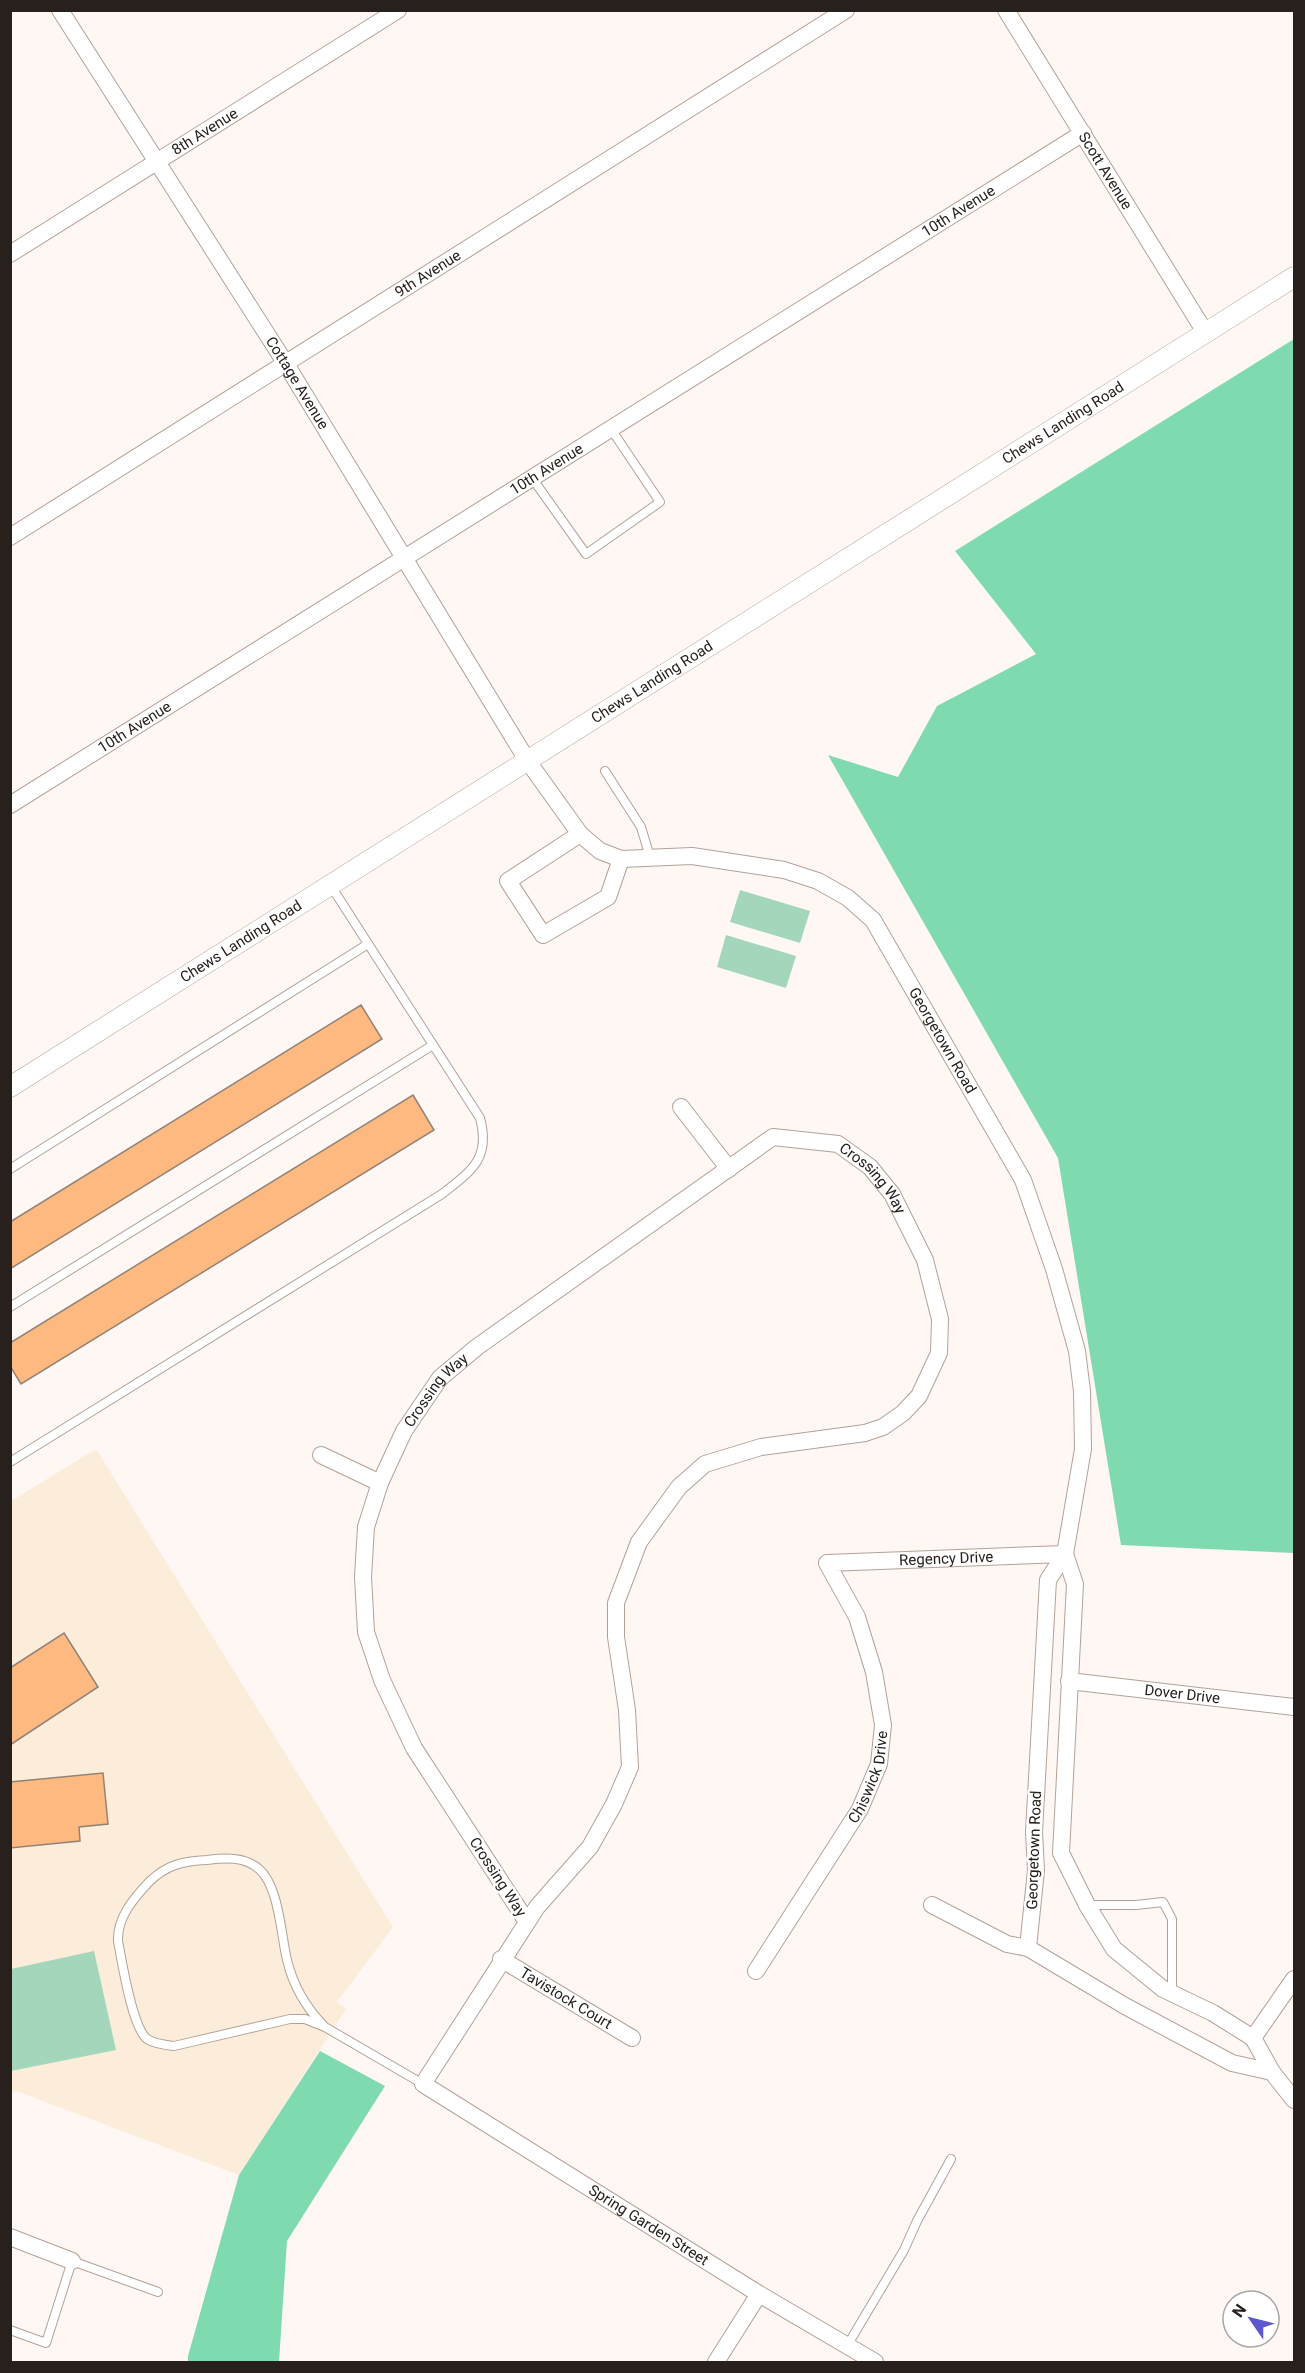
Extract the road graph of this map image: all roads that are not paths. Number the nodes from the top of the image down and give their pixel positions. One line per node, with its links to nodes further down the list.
1 (60, 10): 6 (street, Cottage Avenue)
2 (398, 10): 6 (street, 8th Avenue)
3 (846, 10): 10 (street, 9th Avenue)
4 (1006, 10): 5 (street, Scott Avenue)
5 (1083, 133): 9 (street, Scott Avenue); 11 (street, 10th Avenue)
6 (158, 162): 7 (street, 8th Avenue); 10 (street, Cottage Avenue)
7 (10, 254)
8 (1294, 277): 9 (street, Chews Landing Road)
9 (1205, 332): 15 (street, Chews Landing Road)
10 (286, 363): 13 (street, 9th Avenue); 14 (street, Cottage Avenue)
11 (611, 429): 12 (street, 10th Avenue); 12 (lane)
12 (532, 478): 14 (street, 10th Avenue)
13 (10, 537)
14 (403, 559): 15 (street, Cottage Avenue); 17 (street, 10th Avenue)
15 (526, 760): 18 (street, Georgetown Road); 21 (street, Chews Landing Road)
16 (605, 771): 19 (lane)
17 (10, 805)
18 (580, 834): 20 (street, Georgetown Road); 20 (street)
19 (650, 857): 20 (street, Georgetown Road); 32 (street, Georgetown Road)
20 (621, 859)
21 (331, 886): 22 (lane); 24 (street, Chews Landing Road)
22 (368, 944): 23 (lane); 26 (lane)
23 (433, 1045): 28 (lane); 30 (lane)
24 (10, 1087)
25 (681, 1107): 27 (street)
26 (10, 1169)
27 (729, 1169): 31 (street, Crossing Way); 40 (street, Crossing Way)
28 (10, 1306)
29 (321, 1455): 31 (street)
30 (10, 1462)
31 (380, 1483): 40 (street, Crossing Way)
32 (1065, 1554): 33 (street, Regency Drive); 34 (street, Georgetown Road); 36 (street, Georgetown Road)
33 (827, 1563): 43 (street, Chiswick Drive)
34 (1070, 1681): 35 (street, Dover Drive); 37 (street, Georgetown Road)
35 (1294, 1707)
36 (1036, 1852): 37 (street); 41 (street, Georgetown Road)
37 (1061, 1853): 39 (street, Georgetown Road)
38 (932, 1905): 41 (street)
39 (1087, 1905): 45 (street, Georgetown Road); 45 (lane)
40 (527, 1922): 42 (street, Crossing Way)
41 (1028, 1948): 49 (street)
42 (501, 1959): 47 (street, Tavistock Court); 50 (street, Crossing Way)
43 (756, 1971)
44 (1294, 1979): 48 (street)
45 (1172, 1994): 48 (street, Georgetown Road)
46 (325, 2026): 46 (lane); 50 (lane)
47 (632, 2038)
48 (1253, 2038): 49 (street)
49 (1272, 2072): 51 (street)
50 (423, 2084): 56 (street, Spring Garden Street)
51 (1294, 2100)
52 (951, 2159): 58 (lane)
53 (10, 2236): 54 (street)
54 (72, 2261): 55 (lane); 57 (lane)
55 (158, 2292)
56 (759, 2294): 58 (street, Spring Garden Street); 59 (street)
57 (10, 2330)
58 (847, 2346): 60 (street, Spring Garden Street)
59 (717, 2362)
60 (875, 2362)

